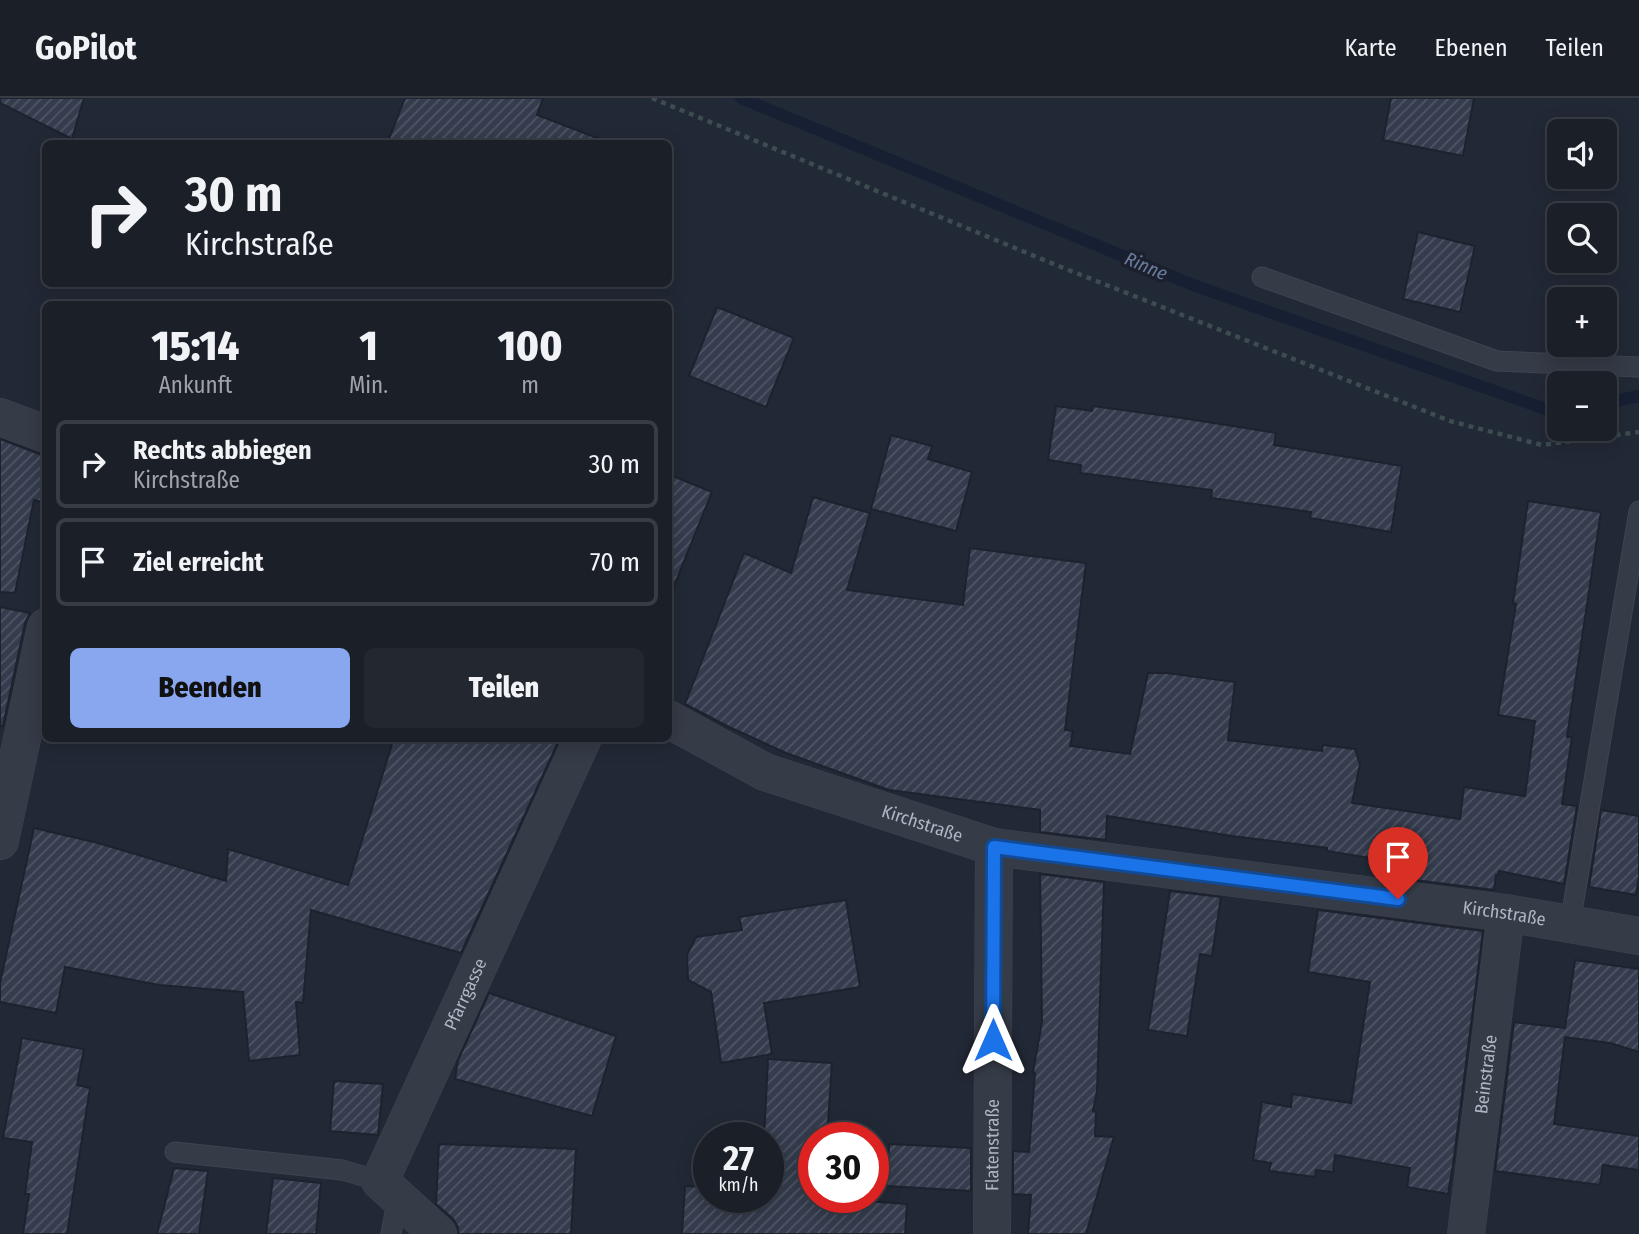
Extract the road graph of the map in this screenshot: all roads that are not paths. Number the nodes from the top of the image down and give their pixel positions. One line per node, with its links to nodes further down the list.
1 (1262, 277): 2 (lane)
2 (1639, 367)
3 (0, 417): 4 (street)
4 (42, 433)
5 (1639, 511): 12 (lane, Kirchstraße)
6 (42, 646): 9 (street)
7 (672, 721): 10 (street, Kirchstraße)
8 (581, 742): 15 (street, Pfarrgasse)
9 (0, 841)
10 (994, 847): 11 (street, Kirchstraße); 18 (street, Flatenstraße)
11 (1506, 913): 12 (street, Kirchstraße); 19 (street, Beinstraße)
12 (1570, 923): 13 (street, Kirchstraße)
13 (1639, 936)
14 (175, 1152): 15 (lane)
15 (389, 1189): 16 (lane); 17 (street)
16 (391, 1234)
17 (438, 1234)
18 (992, 1234)
19 (1466, 1234)

